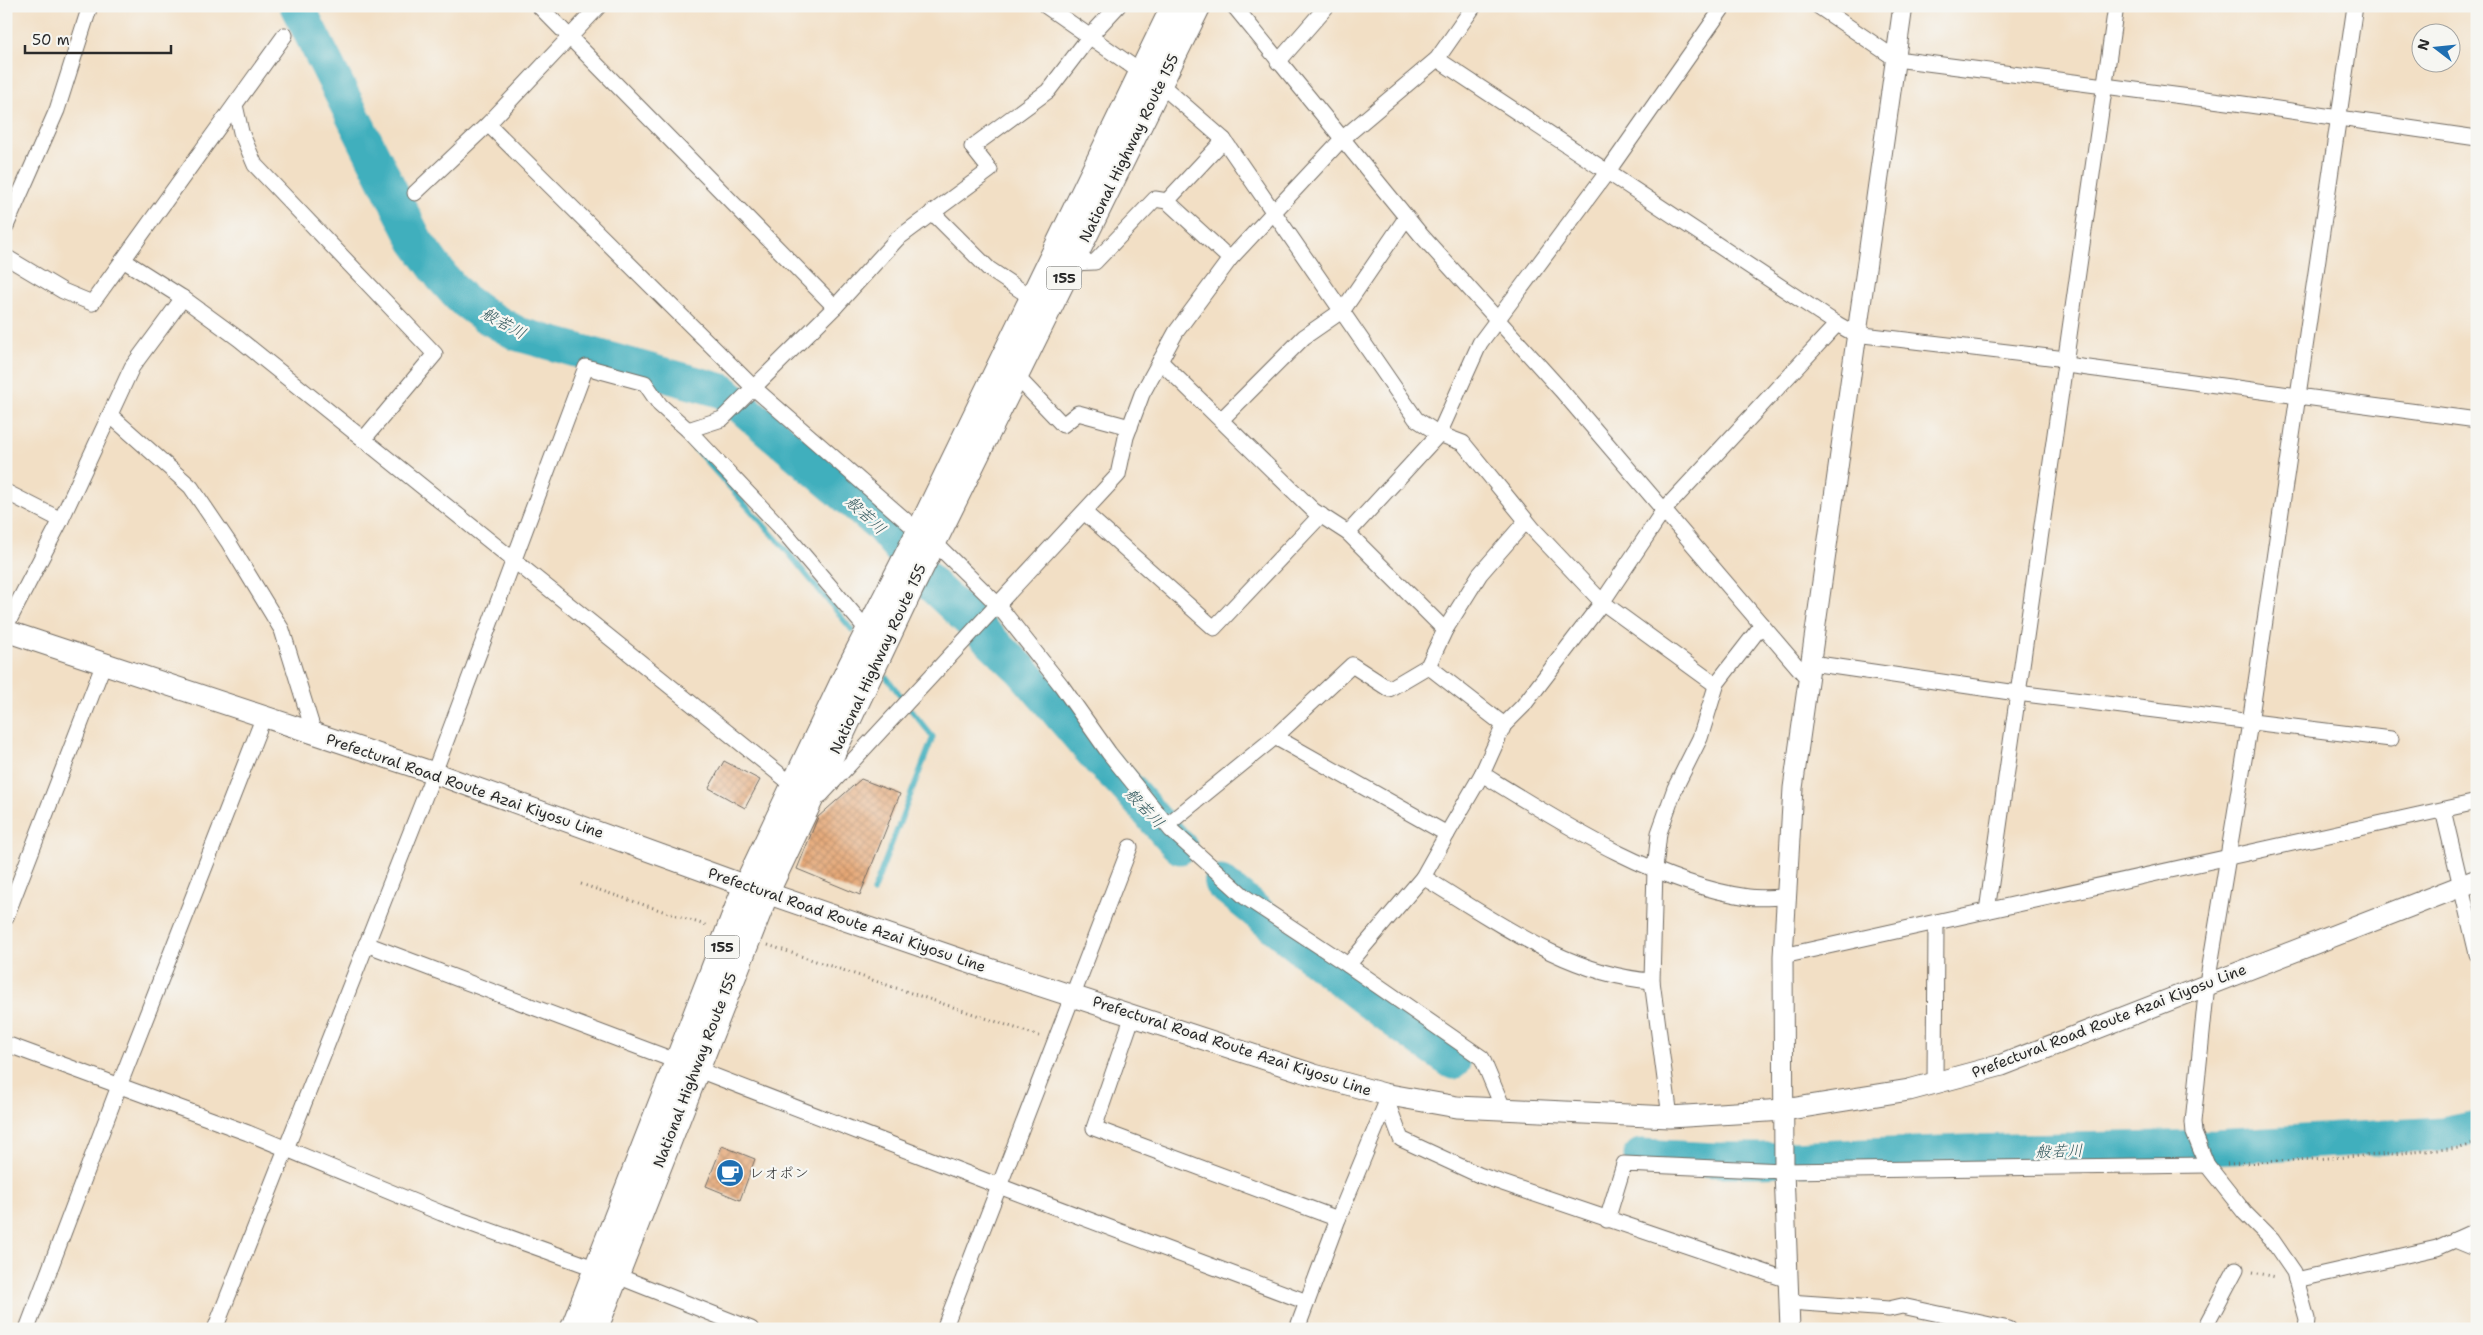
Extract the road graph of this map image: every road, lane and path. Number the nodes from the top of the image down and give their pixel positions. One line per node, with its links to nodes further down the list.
1 (90, 6): 36 (street)
2 (539, 6): 18 (street)
3 (598, 6): 18 (street)
4 (1046, 6): 17 (street)
5 (1118, 6): 17 (street)
6 (1174, 6): 22 (highway, National Highway Route 155 / 155)
7 (1198, 6): 22 (highway, National Highway Route 155 / 155)
8 (1234, 6): 21 (street)
9 (1328, 6): 21 (street)
10 (1474, 6): 19 (street)
11 (1724, 6): 30 (street)
12 (1818, 6): 20 (street)
13 (1903, 6): 20 (street)
14 (2116, 6): 23 (street)
15 (2355, 6): 25 (street)
16 (285, 35): 24 (street)
17 (1090, 36): 22 (street); 34 (street)
18 (570, 38): 26 (street); 43 (street)
19 (1437, 59): 28 (street); 30 (street)
20 (1896, 60): 23 (street); 47 (street)
21 (1278, 62): 28 (street)
22 (1151, 79): 29 (street); 40 (highway, National Highway Route 155 / 155); 42 (highway, National Highway Route 155 / 155)
23 (2105, 86): 25 (street); 49 (street)
24 (235, 105): 39 (street); 59 (street)
25 (2339, 118): 27 (street); 52 (street)
26 (488, 124): 31 (street); 51 (street)
27 (2477, 138)
28 (1342, 139): 33 (street); 35 (street)
29 (1224, 140): 32 (street); 33 (street)
30 (1608, 171): 45 (street); 46 (street)
31 (415, 193)
32 (1167, 201): 38 (street); 40 (street)
33 (1274, 211): 38 (street); 44 (street)
34 (932, 212): 42 (street); 43 (street)
35 (1406, 218): 44 (street); 45 (street)
36 (6, 226)
37 (6, 257): 39 (street)
38 (1230, 259): 48 (street)
39 (123, 260): 41 (street)
40 (1072, 262): 50 (highway, National Highway Route 155 / 155)
41 (183, 298): 53 (street); 59 (street)
42 (1032, 298): 67 (highway, National Highway Route 155 / 155)
43 (836, 307): 51 (street)
44 (1342, 310): 54 (street); 58 (street)
45 (1497, 319): 58 (street); 61 (street)
46 (1837, 324): 47 (street); 61 (street)
47 (1855, 334): 49 (street); 79 (street)
48 (1160, 361): 54 (street); 56 (street)
49 (2066, 362): 52 (street); 81 (street)
50 (1017, 377): 56 (street); 67 (highway, National Highway Route 155 / 155)
51 (751, 392): 57 (street); 67 (street)
52 (2297, 396): 55 (street); 83 (street)
53 (110, 415): 64 (street); 85 (street)
54 (1221, 420): 63 (street)
55 (2477, 420)
56 (1130, 427): 62 (street)
57 (688, 430): 68 (street); 76 (street)
58 (1438, 434): 65 (street); 66 (street)
59 (364, 440): 68 (street)
60 (6, 492): 64 (street)
61 (1664, 510): 70 (street); 72 (street)
62 (1084, 512): 63 (street); 71 (street)
63 (1321, 515): 66 (street)
64 (61, 520): 73 (street)
65 (1526, 521): 70 (street); 74 (street)
66 (1348, 533): 74 (street)
67 (925, 540): 69 (highway, National Highway Route 155 / 155); 71 (street)
68 (514, 561): 88 (street); 90 (street)
69 (904, 582): 76 (highway, National Highway Route 155 / 155); 90 (highway, National Highway Route 155 / 155)
70 (1602, 602): 80 (street); 84 (street)
71 (995, 606): 90 (street); 93 (street)
72 (1762, 625): 79 (street); 80 (street)
73 (6, 626)
74 (1445, 630): 78 (street)
75 (6, 631): 77 (main road, Prefectural Road Route Azai Kiyosu Line)
76 (868, 631): 90 (highway, National Highway Route 155 / 155)
77 (104, 663): 82 (main road, Prefectural Road Route Azai Kiyosu Line); 104 (street)
78 (1428, 666): 84 (street); 86 (street)
79 (1809, 671): 81 (street); 102 (street)
80 (1716, 685): 97 (street)
81 (2017, 693): 83 (street); 103 (street)
82 (264, 716): 85 (main road, Prefectural Road Route Azai Kiyosu Line); 119 (street)
83 (2250, 723): 87 (street); 96 (street)
84 (1504, 724): 89 (street)
85 (314, 733): 88 (main road, Prefectural Road Route Azai Kiyosu Line)
86 (1275, 737): 93 (street); 94 (street)
87 (2391, 739)
88 (434, 774): 101 (main road, Prefectural Road Route Azai Kiyosu Line); 107 (street)
89 (1482, 774): 94 (street); 97 (street)
90 (804, 791): 101 (highway, National Highway Route 155 / 155)
91 (2477, 802): 92 (street)
92 (2443, 810): 96 (street); 99 (street)
93 (1167, 825): 110 (street)
94 (1447, 834): 98 (street)
95 (1130, 847): 113 (street)
96 (2227, 859): 103 (street); 112 (street)
97 (1655, 869): 102 (street); 111 (street)
98 (1422, 877): 110 (street); 111 (street)
99 (2469, 883): 108 (street); 112 (main road, Prefectural Road Route Azai Kiyosu Line)
100 (581, 884): 106 (path)
101 (756, 889): 106 (highway, National Highway Route 155 / 155); 113 (main road, Prefectural Road Route Azai Kiyosu Line)
102 (1786, 897): 109 (street)
103 (1987, 911): 105 (street)
104 (6, 917)
105 (1936, 922): 109 (street); 118 (street)
106 (738, 936): 115 (path); 117 (highway, National Highway Route 155 / 155)
107 (366, 944): 117 (street); 125 (street)
108 (2477, 954)
109 (1783, 956): 122 (street)
110 (1348, 965): 121 (street)
111 (1652, 981): 123 (street)
112 (2208, 984): 118 (main road, Prefectural Road Route Azai Kiyosu Line); 126 (street)
113 (1071, 995): 114 (main road, Prefectural Road Route Azai Kiyosu Line); 115 (street)
114 (1132, 1015): 120 (main road, Prefectural Road Route Azai Kiyosu Line); 129 (street)
115 (1054, 1041): 128 (street)
116 (6, 1044): 119 (street)
117 (686, 1065): 128 (street); 135 (highway, National Highway Route 155 / 155)
118 (1934, 1084): 122 (main road, Prefectural Road Route Azai Kiyosu Line)
119 (119, 1086): 125 (street); 140 (street)
120 (1386, 1097): 121 (main road, Prefectural Road Route Azai Kiyosu Line); 129 (street); 130 (street)
121 (1503, 1108): 123 (main road, Prefectural Road Route Azai Kiyosu Line)
122 (1784, 1110): 123 (main road, Prefectural Road Route Azai Kiyosu Line); 127 (street)
123 (1670, 1117)
124 (2477, 1143): 126 (path)
125 (285, 1148): 135 (street); 141 (street)
126 (2206, 1163): 127 (street); 137 (street)
127 (1784, 1171): 130 (street); 136 (street)
128 (999, 1186): 138 (street); 145 (street)
129 (1338, 1219): 138 (street)
130 (1608, 1220): 136 (street)
131 (2477, 1230): 132 (street)
132 (2455, 1240): 133 (street); 137 (street)
133 (2477, 1249)
134 (2236, 1269): 137 (path); 149 (street)
135 (606, 1272): 142 (highway, National Highway Route 155 / 155); 143 (highway, National Highway Route 155 / 155); 144 (street)
136 (1788, 1280): 139 (street)
137 (2296, 1280): 150 (street)
138 (1307, 1302): 146 (street)
139 (1789, 1302): 147 (street); 148 (street)
140 (27, 1329)
141 (215, 1329)
142 (574, 1329)
143 (595, 1329)
144 (751, 1329)
145 (944, 1329)
146 (1297, 1329)
147 (1790, 1329)
148 (2009, 1329)
149 (2204, 1329)
150 (2306, 1329)

